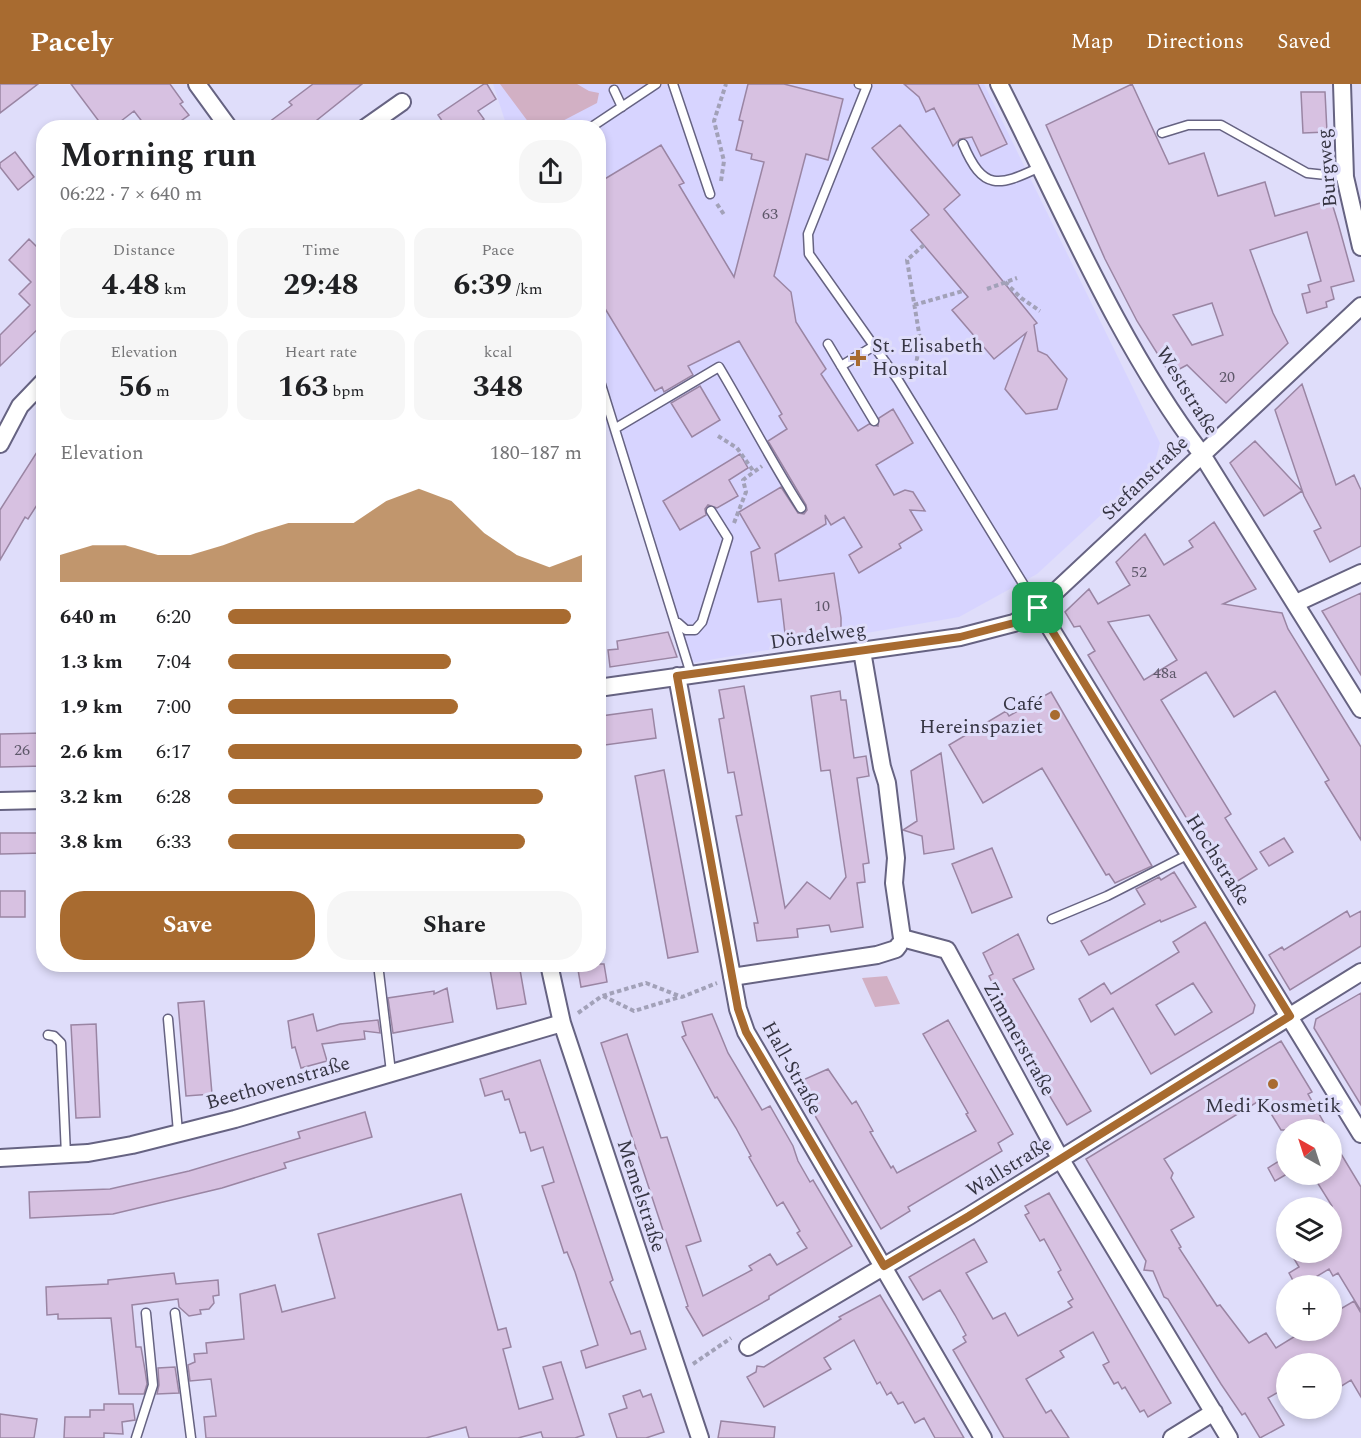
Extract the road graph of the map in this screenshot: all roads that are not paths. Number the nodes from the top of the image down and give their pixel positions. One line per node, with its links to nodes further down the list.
1 (197, 84): 10 (street)
2 (656, 84): 9 (lane)
3 (673, 84): 17 (lane)
4 (859, 84): 21 (lane)
5 (999, 84): 15 (street, Weststraße)
6 (1342, 84): 16 (street, Burgweg)
7 (614, 90): 9 (lane)
8 (402, 102): 11 (street)
9 (622, 107): 12 (lane)
10 (224, 120)
11 (376, 120)
12 (602, 120)
13 (1162, 133): 16 (lane)
14 (963, 144): 15 (lane)
15 (1041, 167): 28 (street, Weststraße)
16 (1346, 177): 18 (street, Burgweg)
17 (710, 194)
18 (1361, 247)
19 (1361, 306): 28 (street, Stefanstraße)
20 (828, 344): 22 (lane)
21 (874, 346): 22 (lane); 33 (lane)
22 (841, 366): 25 (lane)
23 (36, 394): 27 (street)
24 (606, 399): 26 (lane)
25 (874, 421)
26 (616, 428): 29 (lane); 34 (lane)
27 (0, 444)
28 (1201, 453): 32 (street, Weststraße); 33 (street, Stefanstraße)
29 (801, 507)
30 (711, 512): 34 (lane)
31 (1361, 573): 32 (street)
32 (1296, 603): 38 (street, Weststraße)
33 (1038, 608): 35 (street, Dördelweg); 41 (street, Hochstraße)
34 (678, 623): 36 (lane)
35 (862, 651): 36 (street, Dördelweg); 57 (street, Zimmerstraße)
36 (684, 675): 37 (street, Dördelweg); 47 (street, Hall-Straße)
37 (606, 687)
38 (1361, 709)
39 (36, 800): 40 (street)
40 (0, 801)
41 (1190, 854): 42 (lane); 48 (street, Hochstraße)
42 (1052, 919)
43 (899, 945): 47 (street)
44 (379, 972): 52 (lane)
45 (551, 972): 50 (street, Memelstraße)
46 (1361, 972): 48 (street, Wallstraße)
47 (732, 977): 58 (street, Hall-Straße)
48 (1290, 1016): 54 (street, Hochstraße); 57 (street, Wallstraße)
49 (168, 1019): 53 (lane)
50 (562, 1023): 52 (street, Beethovenstraße); 65 (street, Memelstraße)
51 (48, 1035): 55 (lane)
52 (391, 1072): 53 (street, Beethovenstraße)
53 (178, 1132): 55 (street, Beethovenstraße)
54 (1361, 1134)
55 (66, 1155): 56 (street, Beethovenstraße)
56 (0, 1158)
57 (1061, 1160): 58 (street, Wallstraße); 62 (street, Zimmerstraße)
58 (884, 1266): 61 (street, Wallstraße); 66 (street, Hall-Straße)
59 (146, 1313): 63 (lane)
60 (175, 1313): 64 (lane)
61 (748, 1347)
62 (1214, 1412): 67 (street); 68 (street, Zimmerstraße)
63 (136, 1438)
64 (191, 1438)
65 (700, 1438)
66 (983, 1438)
67 (1172, 1438)
68 (1229, 1438)

